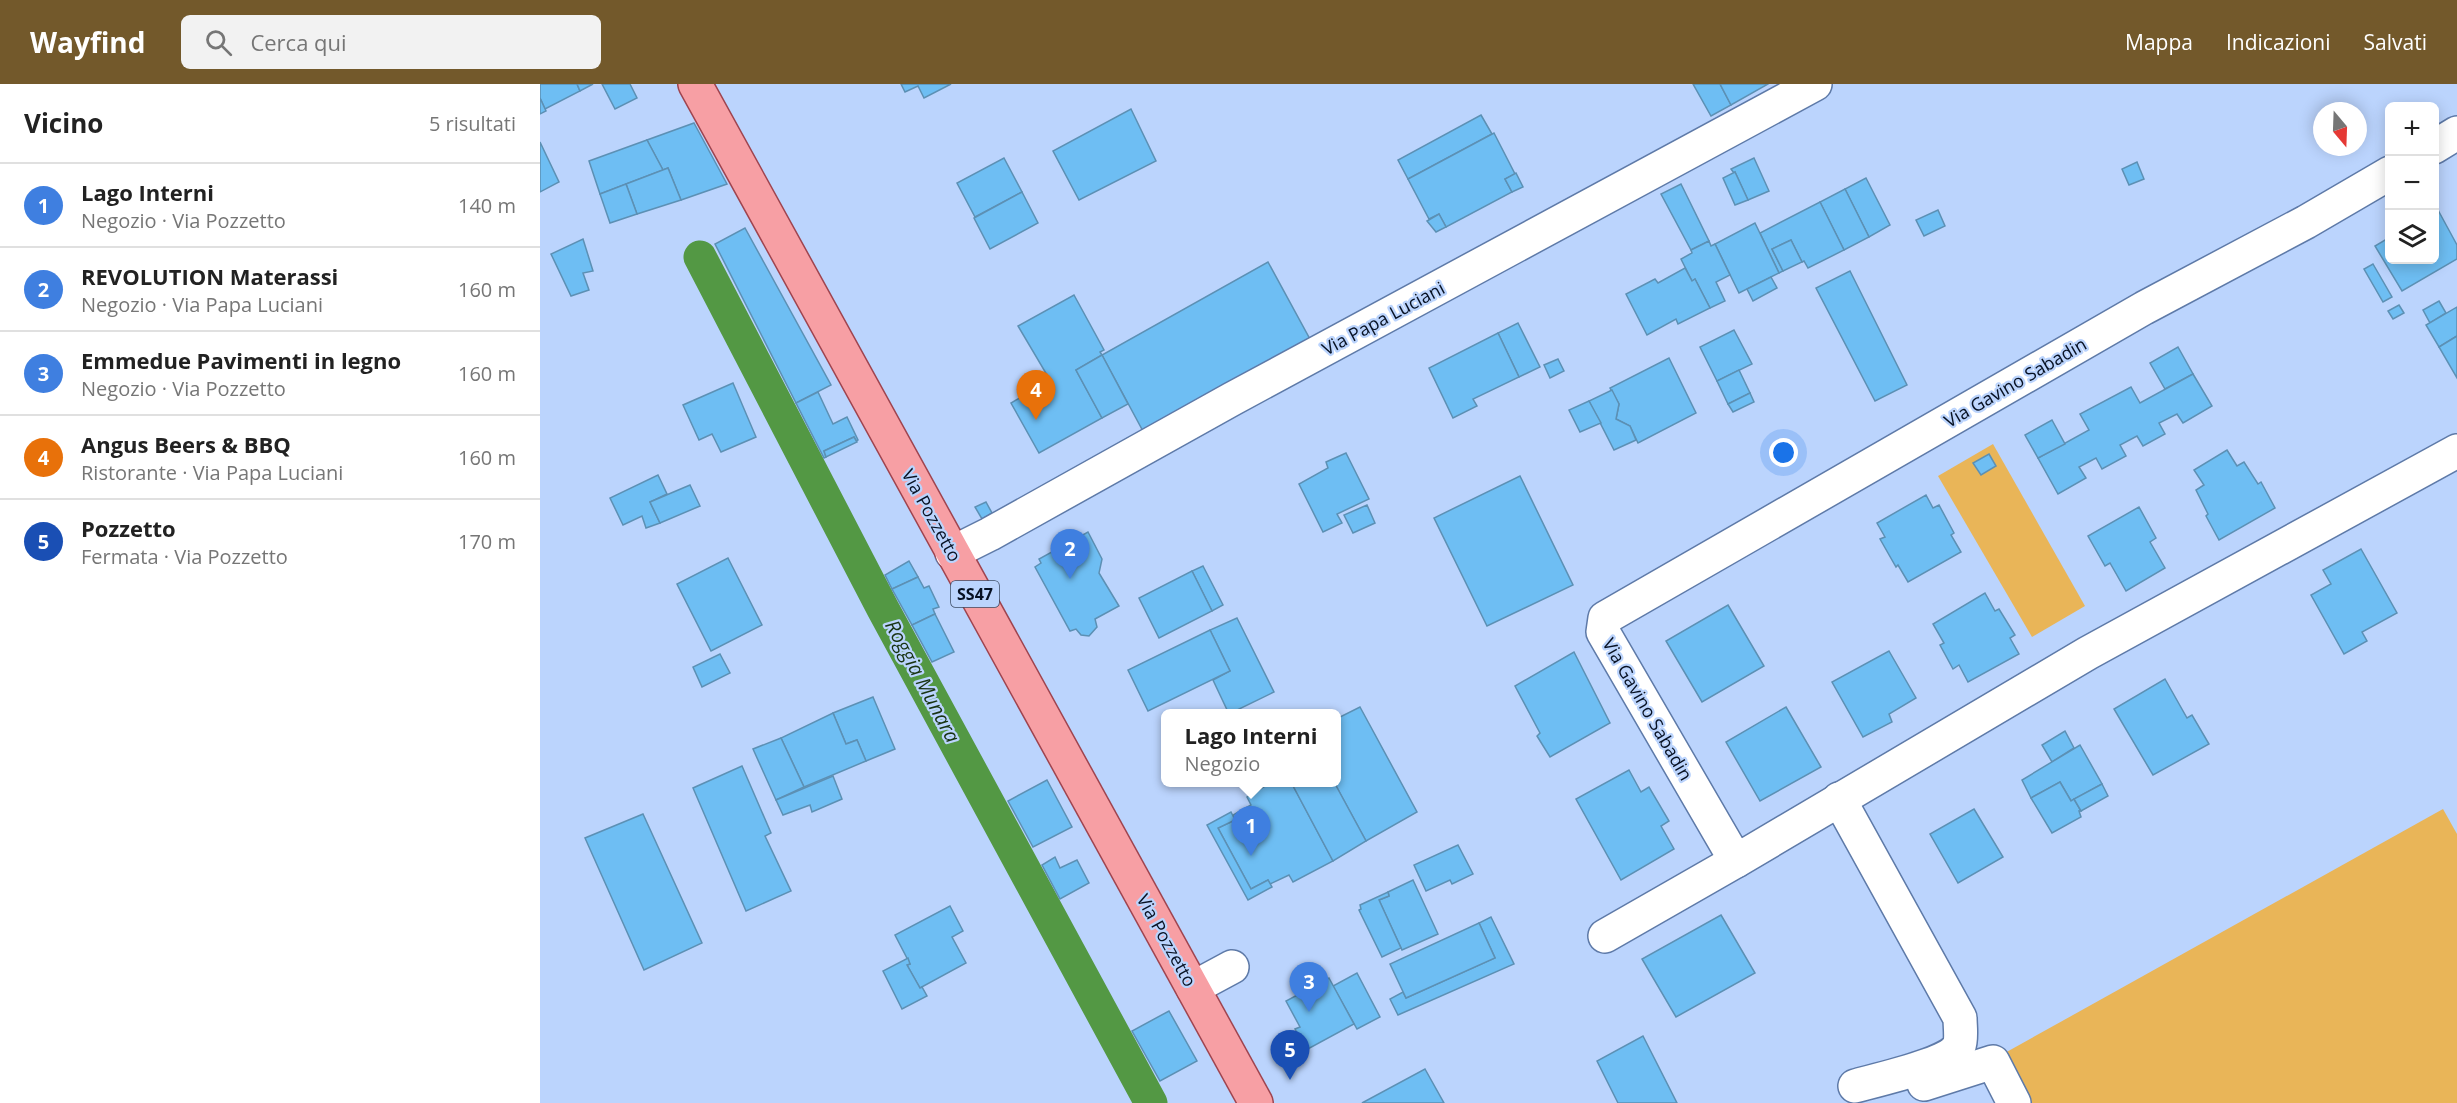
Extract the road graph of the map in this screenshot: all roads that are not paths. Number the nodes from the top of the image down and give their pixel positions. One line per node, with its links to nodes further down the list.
1 (695, 84): 7 (main road, Via Pozzetto / SS47)
2 (1815, 84): 7 (street, Via Papa Luciani)
3 (2457, 134): 4 (street)
4 (2439, 144)
5 (2385, 176): 9 (street, Via Gavino Sabadin)
6 (2457, 451): 8 (street)
7 (952, 553): 12 (main road, Via Pozzetto / SS47)
8 (1839, 799): 9 (street); 13 (street)
9 (1736, 861): 10 (street)
10 (1605, 936)
11 (1232, 967): 12 (street)
12 (1193, 988): 14 (main road, Via Pozzetto / SS47)
13 (1859, 1095): 15 (street)
14 (1256, 1103)
15 (2014, 1103)

